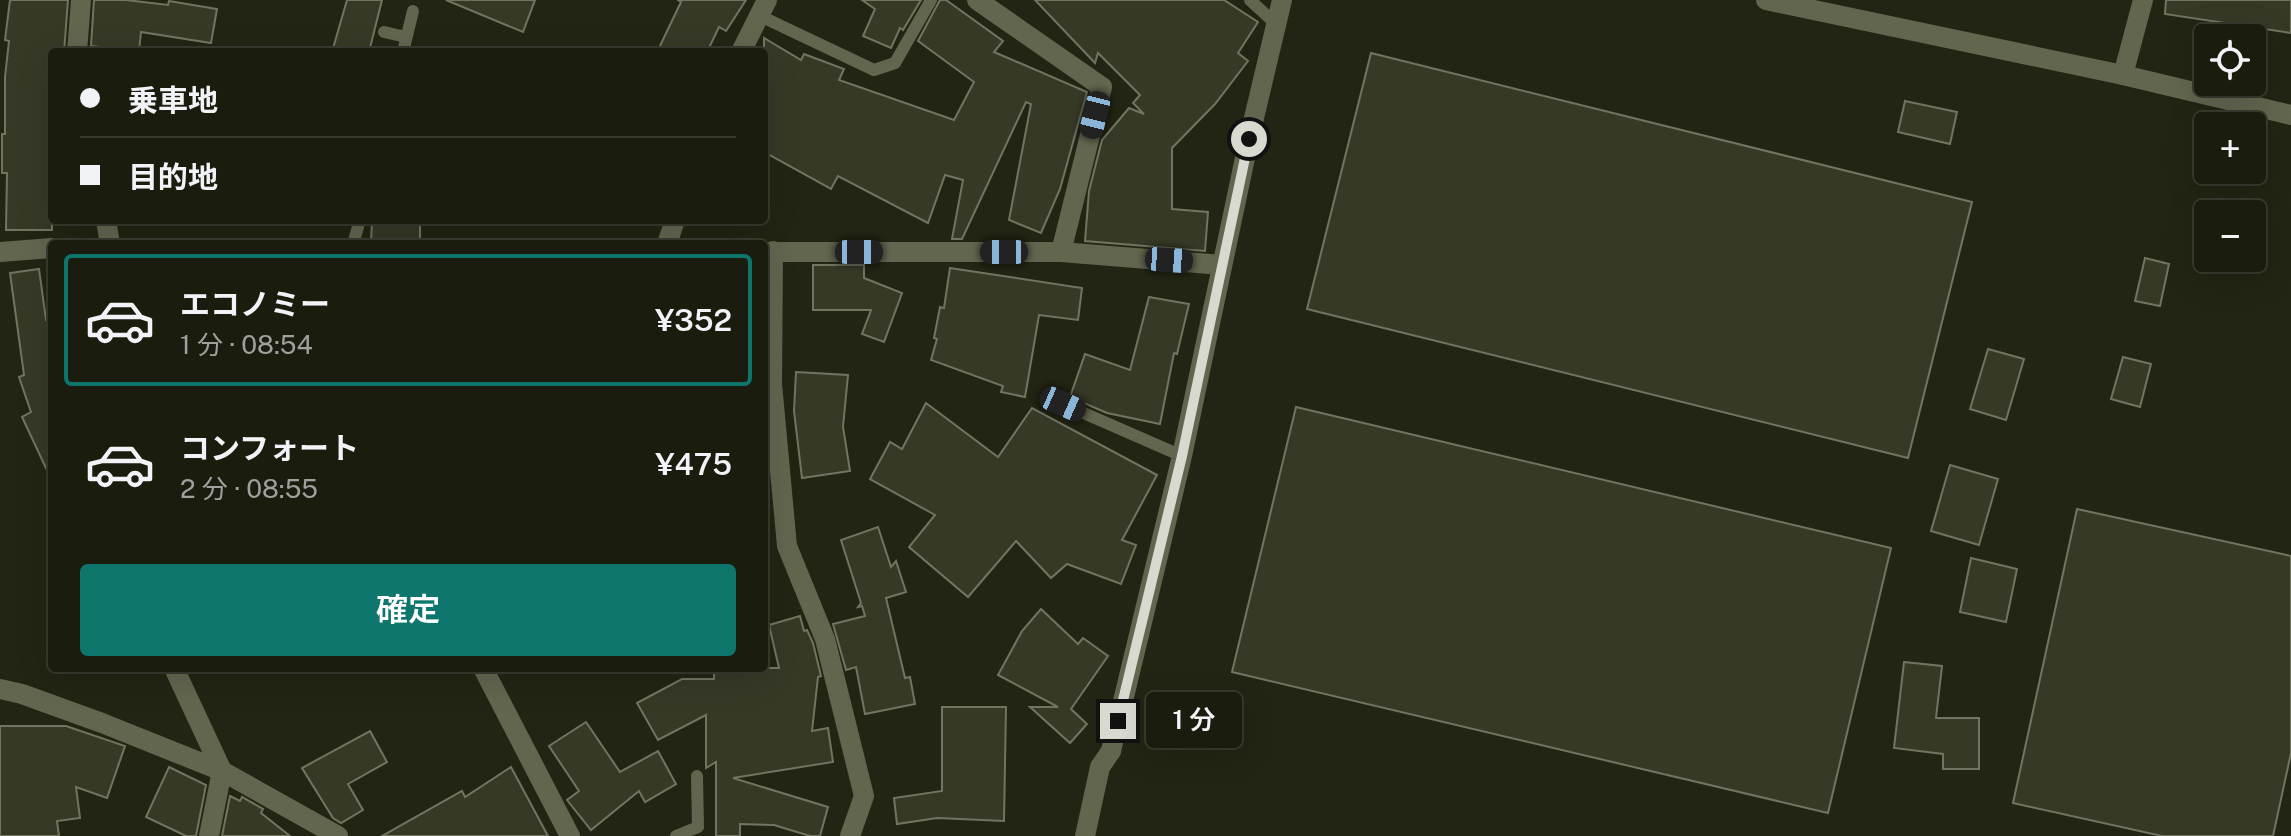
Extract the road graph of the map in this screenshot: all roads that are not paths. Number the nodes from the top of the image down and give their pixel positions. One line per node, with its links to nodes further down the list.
1 (81, 0): 14 (street)
2 (931, 0): 9 (lane)
3 (977, 0): 22 (street)
4 (1250, 0): 11 (lane)
5 (1282, 0): 11 (street)
6 (1766, 0): 8 (street)
7 (2143, 0): 17 (street)
8 (1801, 4): 17 (street)
9 (763, 8): 16 (street)
10 (413, 11): 13 (lane)
11 (1277, 25): 23 (street)
12 (384, 32): 13 (lane)
13 (406, 37): 15 (lane)
14 (77, 48)
15 (404, 48)
16 (743, 48)
17 (2123, 75): 18 (street)
18 (2291, 115)
19 (48, 248): 20 (street)
20 (0, 252)
21 (768, 252): 22 (street); 35 (street)
22 (1061, 252): 23 (street)
23 (1222, 265): 25 (street)
24 (1063, 404): 25 (lane)
25 (1182, 456): 36 (street)
26 (176, 672): 29 (street)
27 (485, 672): 33 (street)
28 (0, 689): 29 (street)
29 (222, 771): 31 (street); 32 (street)
30 (697, 776): 34 (lane)
31 (209, 836)
32 (338, 836)
33 (570, 836)
34 (676, 836)
35 (850, 836)
36 (1085, 836)

